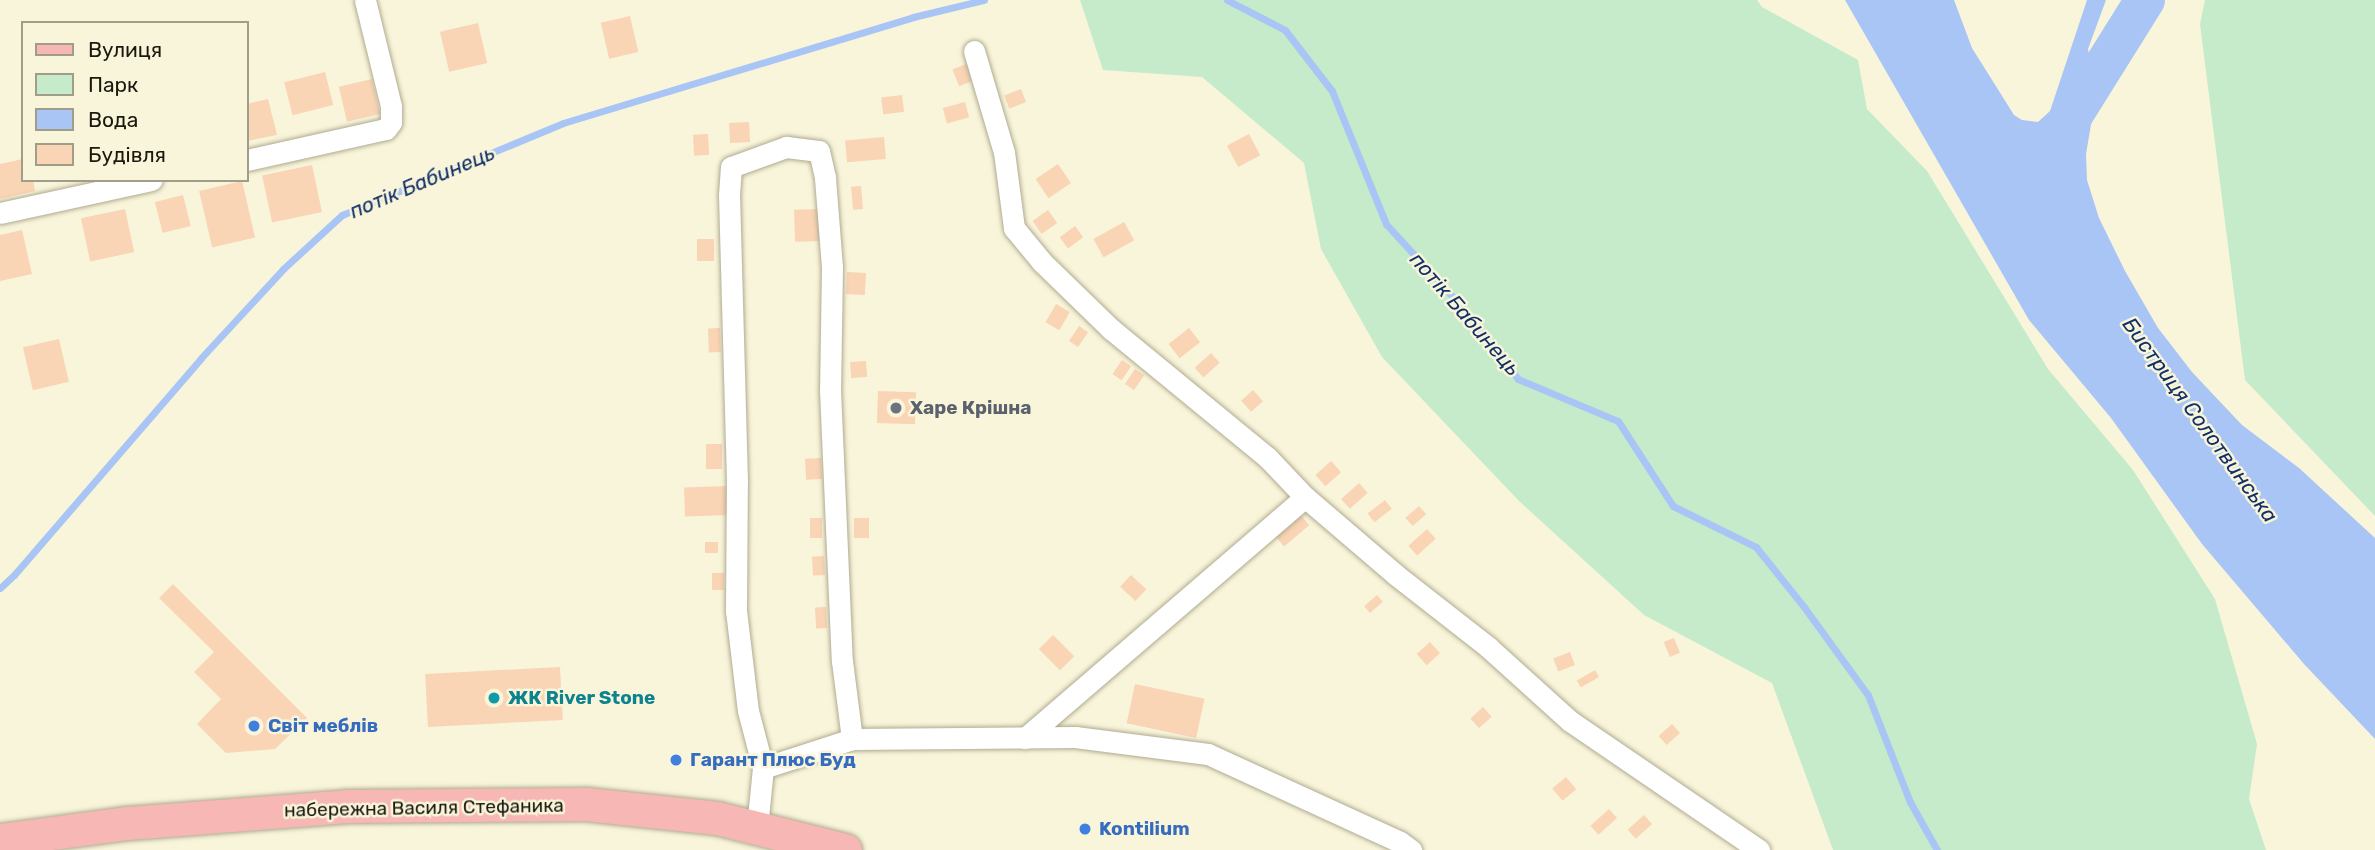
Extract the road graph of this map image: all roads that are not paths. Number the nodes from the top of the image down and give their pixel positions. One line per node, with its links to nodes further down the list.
1 (365, 0): 3 (street)
2 (974, 51): 6 (street)
3 (248, 159)
4 (142, 182): 5 (street)
5 (0, 213)
6 (1305, 497): 7 (street); 14 (street)
7 (1025, 738): 8 (street); 13 (street)
8 (852, 739): 9 (street); 9 (street)
9 (762, 768): 10 (street)
10 (757, 827): 11 (main road, набережна Василя Стефаника); 12 (main road, набережна Василя Стефаника)
11 (0, 841)
12 (845, 850)
13 (1411, 850)
14 (1759, 850)

